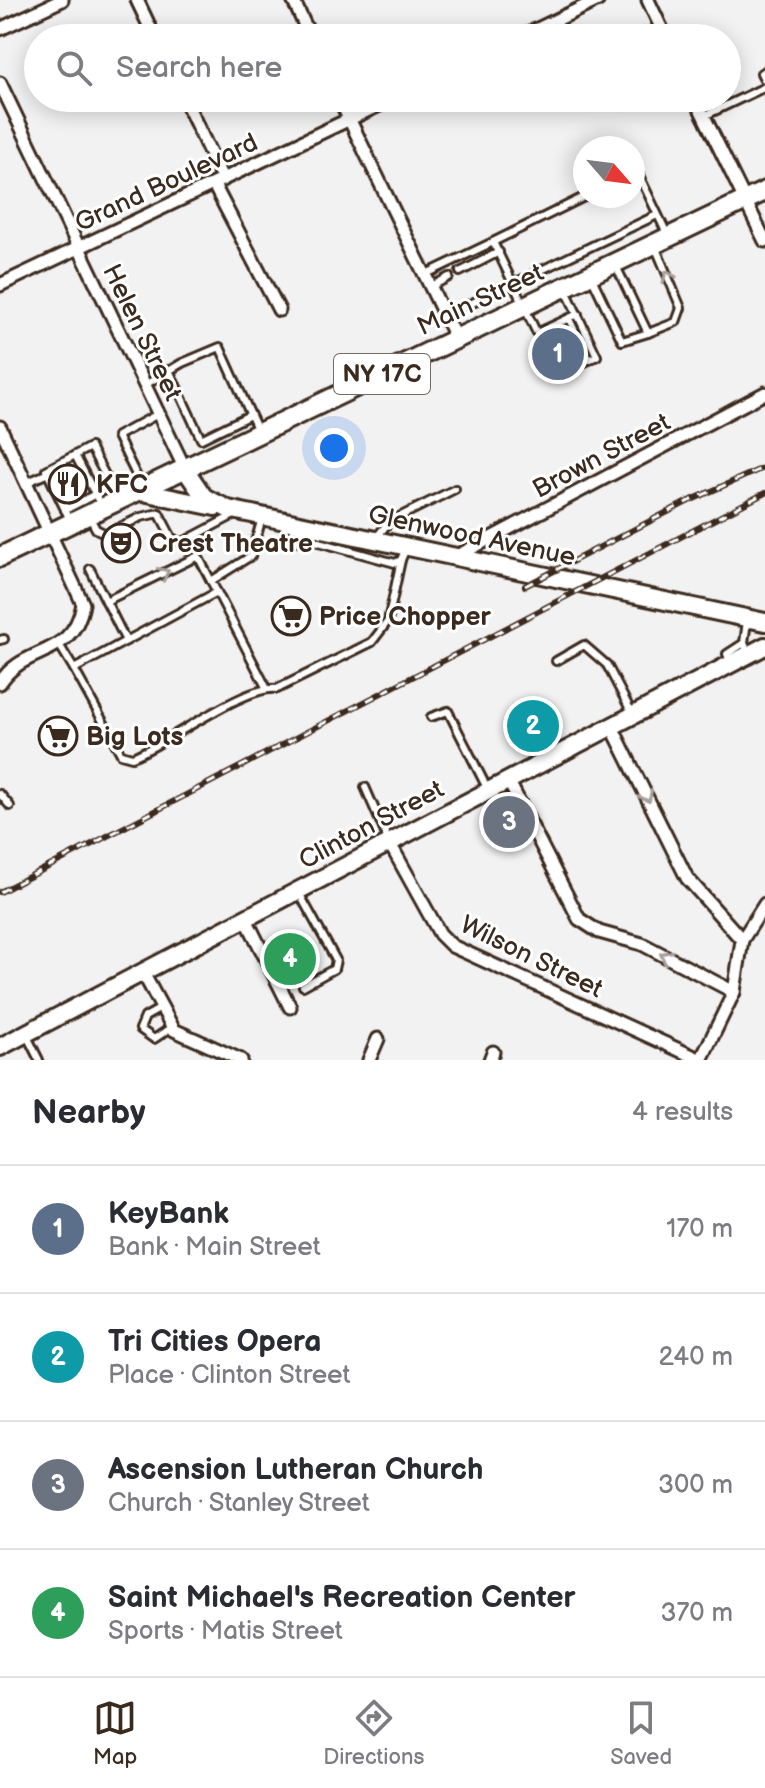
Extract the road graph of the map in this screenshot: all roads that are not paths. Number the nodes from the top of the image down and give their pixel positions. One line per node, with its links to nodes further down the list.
1 (62, 0): 10 (street)
2 (137, 0): 6 (street)
3 (293, 0): 7 (street)
4 (598, 0): 8 (street)
5 (648, 0): 9 (street)
6 (146, 24)
7 (304, 24)
8 (548, 24)
9 (659, 24)
10 (0, 29)
11 (765, 71): 12 (lane)
12 (765, 81)
13 (0, 83): 32 (street, Helen Street)
14 (765, 87): 15 (lane)
15 (741, 98)
16 (190, 112): 23 (street)
17 (346, 112): 22 (street)
18 (364, 112): 22 (street, Grand Boulevard)
19 (702, 112): 21 (street)
20 (712, 112): 21 (lane)
21 (704, 116): 26 (street)
22 (349, 119): 23 (street, Grand Boulevard); 38 (street)
23 (219, 182): 32 (street, Grand Boulevard); 43 (street)
24 (645, 189): 28 (lane)
25 (765, 191): 26 (main road, Main Street / NY 17C)
26 (745, 201): 29 (main road, Main Street / NY 17C); 30 (street)
27 (573, 202): 31 (lane)
28 (657, 215): 29 (lane); 39 (lane)
29 (661, 241): 34 (main road, Main Street / NY 17C); 48 (lane, one-way to 29)
30 (765, 241)
31 (493, 242): 33 (lane); 38 (lane)
32 (78, 247): 40 (street, Grand Boulevard); 54 (street, Helen Street)
33 (499, 252): 35 (lane); 39 (lane)
34 (615, 263): 36 (main road, Main Street / NY 17C); 48 (lane)
35 (460, 272)
36 (591, 275): 41 (main road, Main Street / NY 17C); 48 (lane)
37 (449, 277): 38 (lane)
38 (427, 281): 45 (street)
39 (514, 282): 42 (lane); 45 (lane)
40 (0, 285)
41 (565, 287): 42 (main road, Main Street / NY 17C); 44 (lane)
42 (524, 306): 47 (lane); 50 (main road, Main Street / NY 17C)
43 (279, 310)
44 (578, 314): 46 (lane); 52 (lane)
45 (445, 316): 50 (street)
46 (569, 319): 47 (lane); 49 (lane)
47 (537, 333): 52 (lane)
48 (648, 333)
49 (578, 337)
50 (456, 339): 59 (main road, Main Street / NY 17C)
51 (583, 347): 52 (lane)
52 (589, 360)
53 (169, 370): 54 (lane); 57 (lane); 57 (lane)
54 (145, 385): 56 (street, Helen Street)
55 (765, 393): 73 (street, Brown Street)
56 (158, 414): 61 (street, Helen Street); 65 (lane)
57 (250, 415): 59 (lane)
58 (0, 427): 63 (street)
59 (259, 434): 61 (main road, Main Street / NY 17C)
60 (76, 457): 62 (lane); 66 (lane); 66 (lane); 66 (lane)
61 (185, 469): 65 (main road, Main Street / NY 17C); 67 (street, Glenwood Avenue)
62 (48, 473): 63 (lane); 66 (lane)
63 (26, 483): 69 (street)
64 (455, 489): 70 (lane)
65 (140, 490): 66 (main road, Main Street / NY 17C); 67 (street)
66 (81, 510): 67 (lane); 69 (main road, Main Street / NY 17C)
67 (234, 510): 68 (street, Glenwood Avenue)
68 (262, 516): 70 (street, Glenwood Avenue); 71 (lane)
69 (50, 533): 74 (main road, Main Street / NY 17C); 82 (street)
70 (375, 539): 72 (street, Glenwood Avenue)
71 (255, 547): 72 (lane); 76 (lane)
72 (404, 553): 73 (street, Glenwood Avenue); 88 (lane)
73 (457, 556): 79 (street, Glenwood Avenue)
74 (0, 557)
75 (90, 569): 78 (lane)
76 (211, 581): 77 (lane); 78 (lane, one-way to 76)
77 (217, 592): 81 (lane); 88 (lane)
78 (106, 601): 81 (lane)
79 (748, 618): 80 (street, Glenwood Avenue); 84 (lane)
80 (765, 622)
81 (126, 641): 86 (lane)
82 (60, 646): 86 (lane); 87 (street)
83 (765, 646): 84 (street, Clinton Street)
84 (747, 649): 89 (street, Clinton Street)
85 (556, 661): 89 (lane)
86 (74, 669): 88 (lane)
87 (0, 683)
88 (266, 687)
89 (633, 716): 91 (street, Clinton Street)
90 (431, 717): 94 (lane)
91 (612, 727): 92 (street, Clinton Street); 101 (street, one-way to 101)
92 (508, 780): 94 (street, Clinton Street); 104 (street, one-way to 92)
93 (365, 787): 97 (lane)
94 (488, 790): 97 (street, Clinton Street)
95 (0, 794): 96 (lane)
96 (10, 806)
97 (389, 842): 98 (street, Clinton Street); 114 (street, Wilson Street)
98 (297, 890): 100 (street, Clinton Street); 103 (lane)
99 (765, 904): 101 (street)
100 (245, 917): 102 (street, Clinton Street); 105 (street)
101 (742, 940): 104 (street)
102 (142, 971): 106 (street); 108 (street, Clinton Street)
103 (303, 986)
104 (734, 992): 114 (street)
105 (290, 1007)
106 (161, 1008): 107 (street); 107 (lane)
107 (172, 1027): 112 (street)
108 (26, 1034): 110 (street, Clinton Street); 111 (lane)
109 (378, 1039): 113 (street)
110 (0, 1047)
111 (39, 1060)
112 (241, 1060)
113 (369, 1060)
114 (701, 1060)

